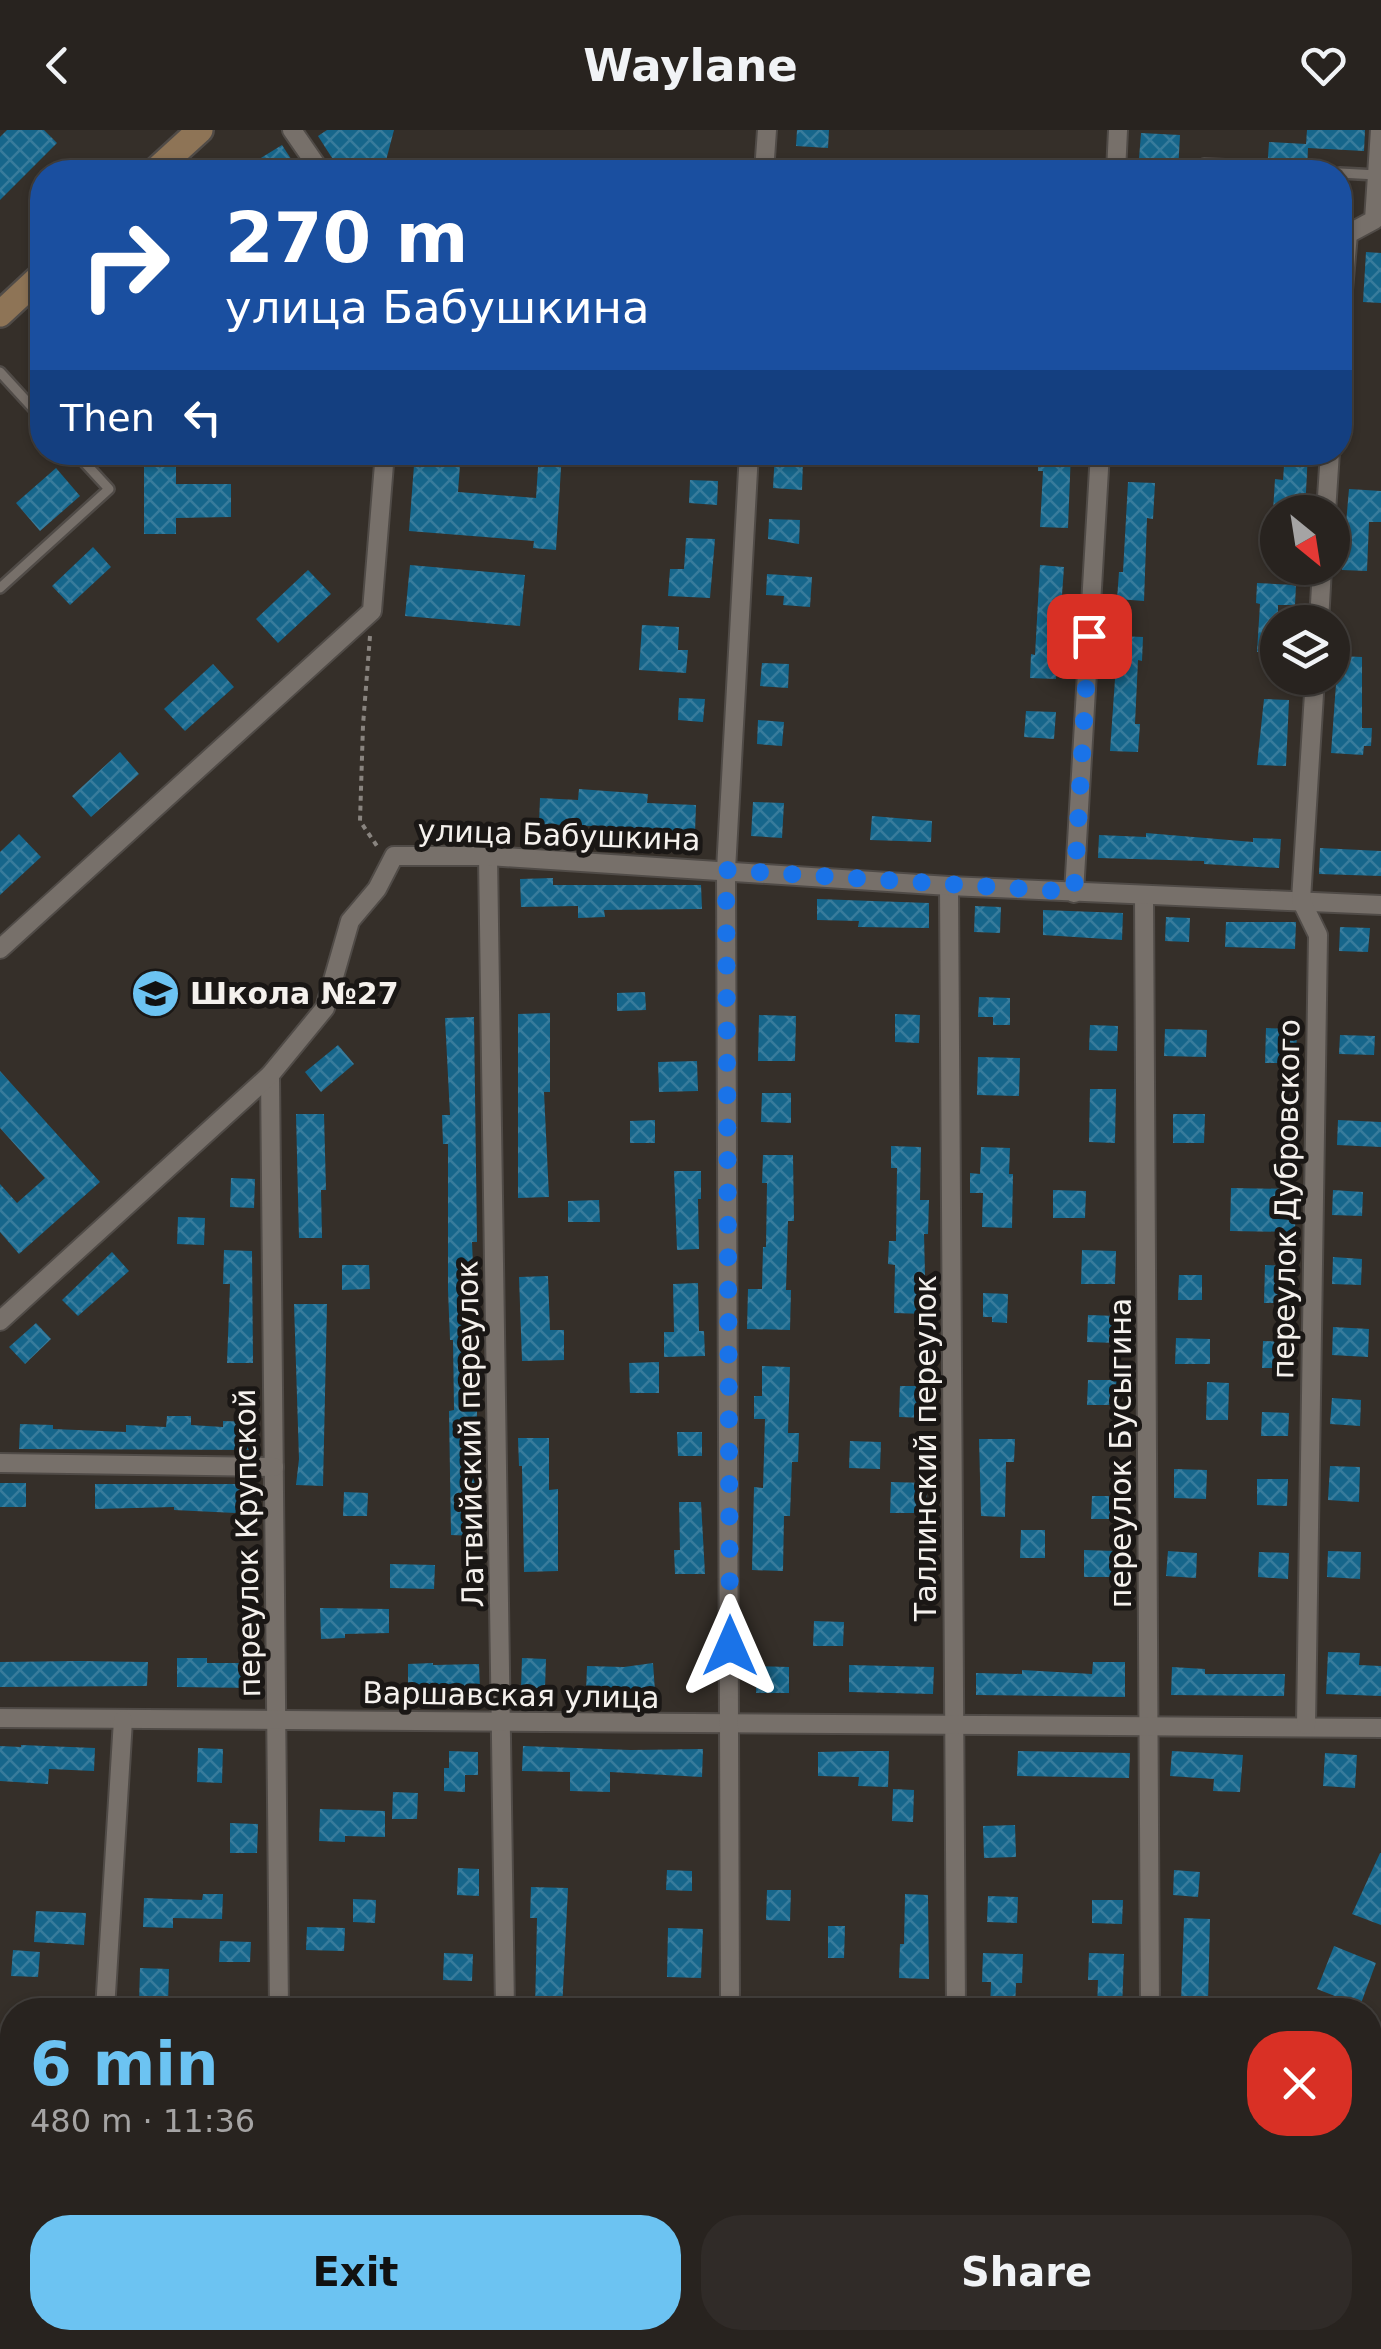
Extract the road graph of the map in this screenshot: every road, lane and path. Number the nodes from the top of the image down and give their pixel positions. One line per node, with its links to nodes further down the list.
1 (200, 130): 6 (main road)
2 (292, 130): 7 (street)
3 (766, 130): 8 (street)
4 (1118, 130): 9 (street)
5 (1380, 130): 11 (street)
6 (167, 160)
7 (313, 160)
8 (765, 160)
9 (1117, 160)
10 (1352, 174): 11 (lane)
11 (1376, 175): 12 (street)
12 (1352, 230)
13 (1352, 234): 14 (street)
14 (1381, 236)
15 (30, 286): 16 (main road)
16 (0, 314)
17 (0, 372): 18 (lane)
18 (30, 405)
19 (87, 465): 25 (lane)
20 (384, 465): 26 (street)
21 (748, 465): 30 (street)
22 (1099, 465): 32 (street)
23 (1329, 465): 24 (street)
24 (1327, 495)
25 (0, 588)
26 (372, 611): 28 (path); 36 (street)
27 (1314, 695): 34 (street, переулок Дубровского)
28 (394, 856): 29 (street, улица Бабушкина); 37 (street)
29 (488, 856): 30 (street, улица Бабушкина); 44 (street, Латвийский переулок)
30 (726, 870): 31 (street, улица Бабушкина); 45 (street)
31 (948, 886): 32 (street, улица Бабушкина); 48 (street, Таллинский переулок)
32 (1074, 892): 33 (street, улица Бабушкина)
33 (1144, 896): 34 (street, улица Бабушкина); 46 (street, переулок Бусыгина)
34 (1301, 900): 35 (street, улица Бабушкина); 47 (street, переулок Дубровского)
35 (1381, 905)
36 (0, 949)
37 (270, 1075): 38 (street); 40 (street, переулок Крупской)
38 (0, 1321)
39 (0, 1463): 40 (street)
40 (274, 1467): 43 (street, переулок Крупской)
41 (0, 1718): 42 (street, Варшавская улица)
42 (123, 1720): 43 (street, Варшавская улица); 50 (street)
43 (276, 1720): 44 (street, Варшавская улица); 51 (street, переулок Крупской)
44 (502, 1722): 45 (street, Варшавская улица); 52 (street, Латвийский переулок)
45 (730, 1724): 48 (street, Варшавская улица); 53 (street)
46 (1148, 1724): 47 (street, Варшавская улица); 48 (street, Варшавская улица); 55 (street, переулок Бусыгина)
47 (1306, 1725): 49 (street, Варшавская улица)
48 (954, 1726): 54 (street, Таллинский переулок)
49 (1381, 1728)
50 (106, 1998)
51 (279, 1998)
52 (505, 1998)
53 (730, 1998)
54 (956, 1998)
55 (1150, 1998)

